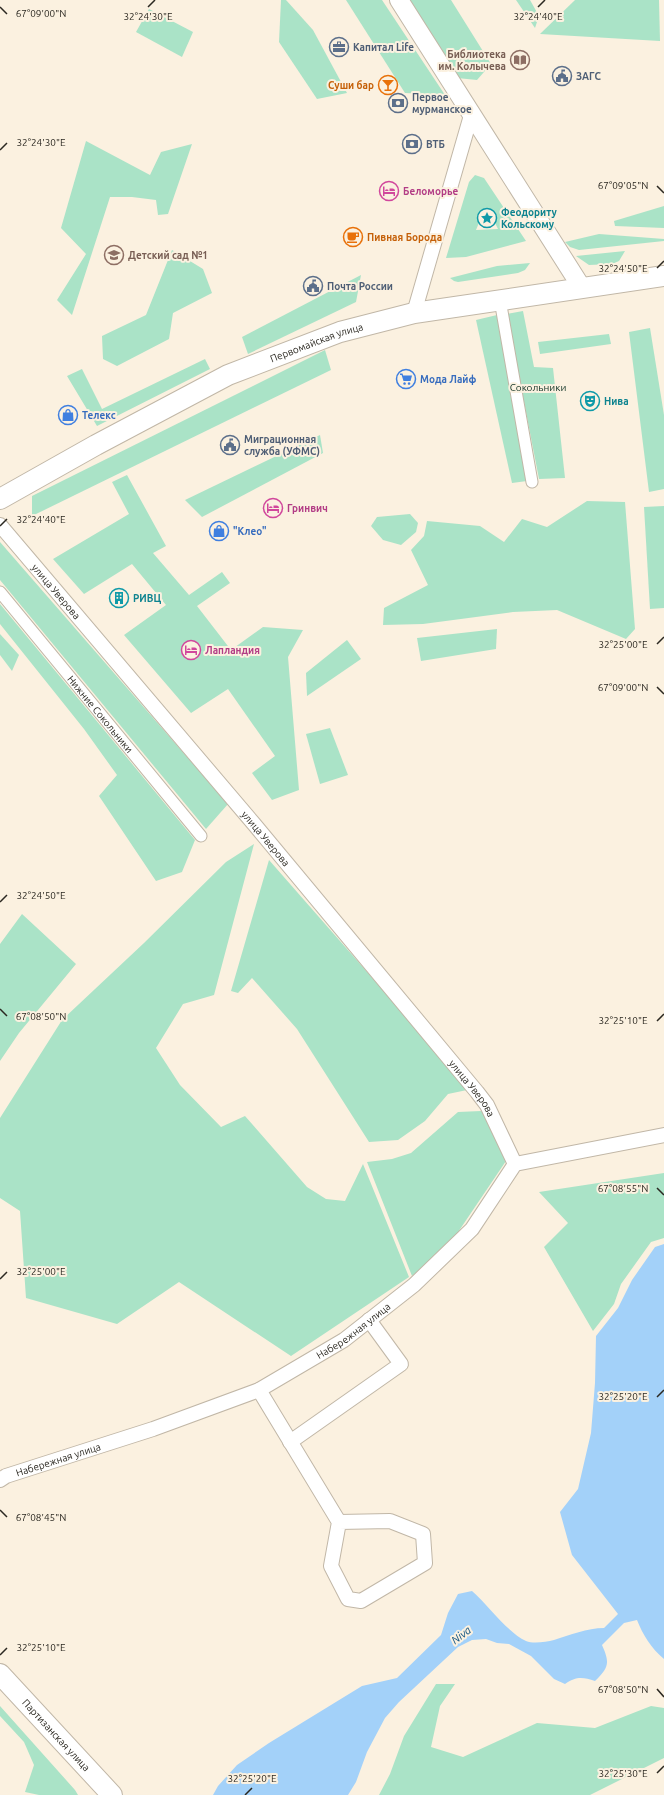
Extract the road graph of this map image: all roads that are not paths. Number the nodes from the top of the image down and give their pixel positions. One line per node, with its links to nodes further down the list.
1 (399, 0): 2 (street)
2 (472, 112): 4 (street); 6 (street)
3 (664, 276): 4 (main road, Первомайская улица)
4 (582, 288): 5 (main road, Первомайская улица)
5 (500, 300): 6 (main road, Первомайская улица); 7 (street)
6 (414, 313): 8 (main road, Первомайская улица)
7 (532, 482)
8 (0, 499)
9 (0, 525): 13 (street, улица Уверова)
10 (0, 592): 11 (street, Нижние Сокольники)
11 (201, 836)
12 (664, 1135): 13 (street)
13 (515, 1164): 14 (street, Набережная улица)
14 (369, 1320): 15 (street, Набережная улица); 16 (street)
15 (259, 1390): 16 (street); 17 (street, Набережная улица)
16 (290, 1442): 18 (street)
17 (0, 1480)
18 (339, 1522): 18 (street)
19 (0, 1674): 20 (main road, Партизанская улица)
20 (112, 1795)

